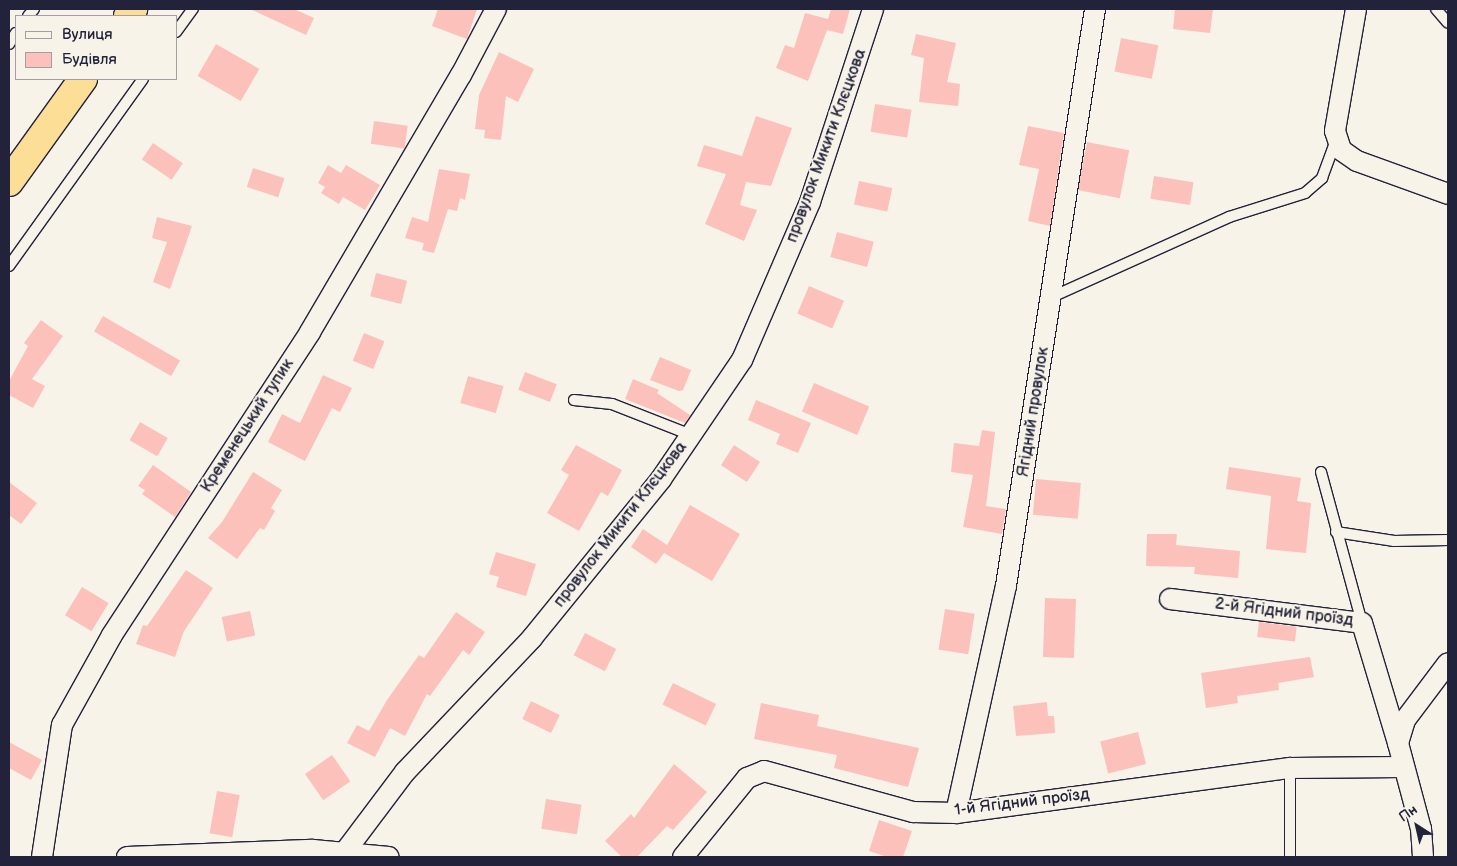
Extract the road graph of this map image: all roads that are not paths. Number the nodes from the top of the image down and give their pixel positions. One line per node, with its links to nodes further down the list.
1 (193, 9): 8 (lane)
2 (496, 9): 29 (street, Кременецький тупик)
3 (873, 9): 17 (street, провулок Микити Клєцкова)
4 (1094, 9): 15 (street, Ягідний провулок)
5 (1356, 9): 11 (street)
6 (1436, 9): 7 (lane)
7 (1448, 23)
8 (178, 29)
9 (82, 80): 12 (highway)
10 (142, 80): 14 (lane)
11 (1336, 139): 13 (street); 15 (lane)
12 (9, 182)
13 (1448, 194)
14 (9, 266)
15 (1052, 297): 27 (street, Ягідний провулок)
16 (574, 400): 17 (lane)
17 (691, 435): 28 (street, провулок Микити Клєцкова)
18 (1321, 472): 19 (lane)
19 (1336, 532): 20 (lane); 22 (lane)
20 (1448, 540)
21 (1170, 599): 22 (street, 2-й Ягідний проїзд)
22 (1362, 623): 24 (street, 2-й Ягідний проїзд)
23 (1448, 663): 24 (street)
24 (1398, 743): 25 (street, 2-й Ягідний проїзд)
25 (1404, 767): 26 (street, 1-й Ягідний проїзд); 34 (street, 2-й Ягідний проїзд)
26 (1290, 768): 27 (street, 1-й Ягідний проїзд); 33 (lane)
27 (956, 813): 32 (street, 1-й Ягідний проїзд)
28 (344, 853): 30 (street); 31 (street)
29 (42, 857)
30 (127, 857)
31 (389, 857)
32 (682, 857)
33 (1290, 857)
34 (1423, 857)

